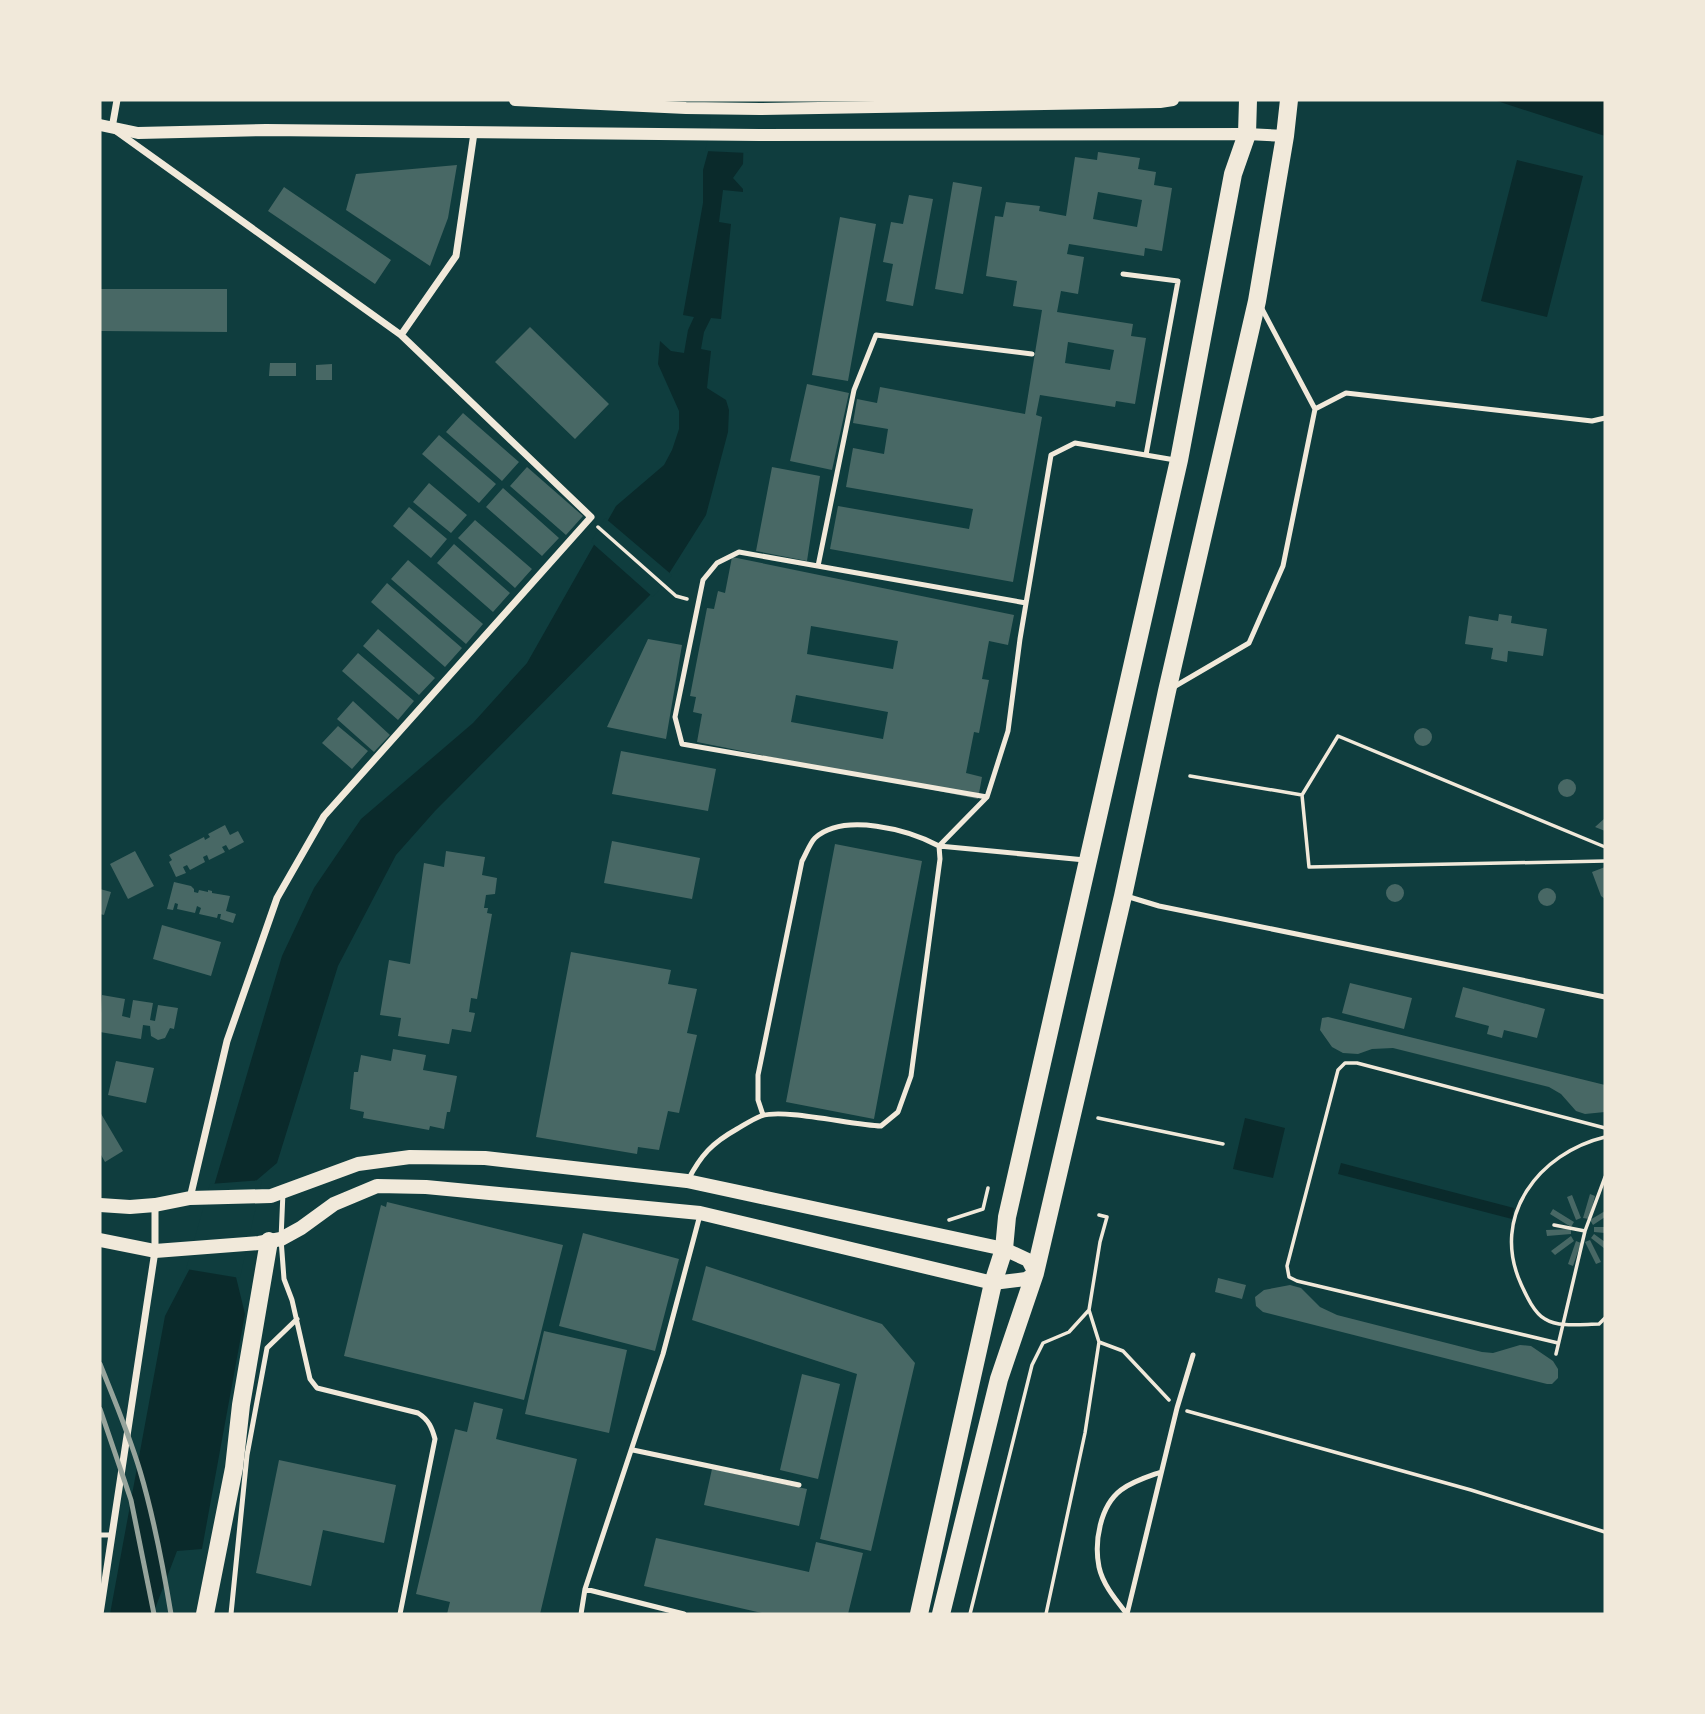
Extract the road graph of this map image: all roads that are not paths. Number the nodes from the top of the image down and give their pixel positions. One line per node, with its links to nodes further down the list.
1 (117, 100): 6 (street)
2 (515, 100): 3 (street)
3 (1173, 100)
4 (1248, 100): 8 (main road)
5 (1289, 100): 9 (main road)
6 (106, 126): 7 (street); 12 (street)
7 (474, 133): 8 (street); 12 (street)
8 (1247, 134): 9 (street); 17 (main road)
9 (1285, 136): 11 (main road)
10 (1122, 274): 16 (lane)
11 (1258, 301): 14 (lane); 20 (main road)
12 (401, 335): 29 (street)
13 (1032, 355): 18 (lane)
14 (1315, 409): 15 (lane); 20 (lane)
15 (1605, 418)
16 (1146, 455): 17 (lane); 19 (lane)
17 (1179, 460): 23 (main road)
18 (818, 566): 19 (lane); 21 (lane)
19 (1026, 603): 21 (lane)
20 (1167, 691): 24 (main road)
21 (987, 797): 22 (lane)
22 (939, 846): 23 (lane); 26 (lane); 26 (lane)
23 (1089, 861): 35 (main road)
24 (1123, 896): 25 (lane); 37 (main road)
25 (1605, 997)
26 (763, 1115): 27 (lane)
27 (687, 1181): 28 (main road); 35 (main road)
28 (277, 1194): 29 (main road); 34 (lane)
29 (190, 1198): 31 (main road)
30 (100, 1205): 31 (main road)
31 (155, 1205): 36 (street)
32 (700, 1213): 34 (main road); 38 (main road); 41 (lane)
33 (100, 1240): 36 (main road)
34 (270, 1241): 36 (main road); 39 (lane); 48 (main road)
35 (1004, 1249): 37 (main road); 38 (main road)
36 (155, 1251): 45 (street)
37 (1035, 1273): 38 (main road); 54 (main road)
38 (993, 1283): 53 (main road)
39 (296, 1319): 49 (lane); 50 (lane)
40 (1193, 1355): 42 (lane)
41 (633, 1450): 43 (lane); 46 (lane)
42 (1161, 1472): 55 (lane); 55 (lane)
43 (799, 1485)
44 (100, 1535): 45 (lane)
45 (112, 1535): 47 (street)
46 (585, 1589): 51 (lane); 52 (lane)
47 (100, 1614)
48 (205, 1614)
49 (231, 1614)
50 (400, 1614)
51 (581, 1614)
52 (684, 1614)
53 (919, 1614)
54 (941, 1614)
55 (1127, 1614)

